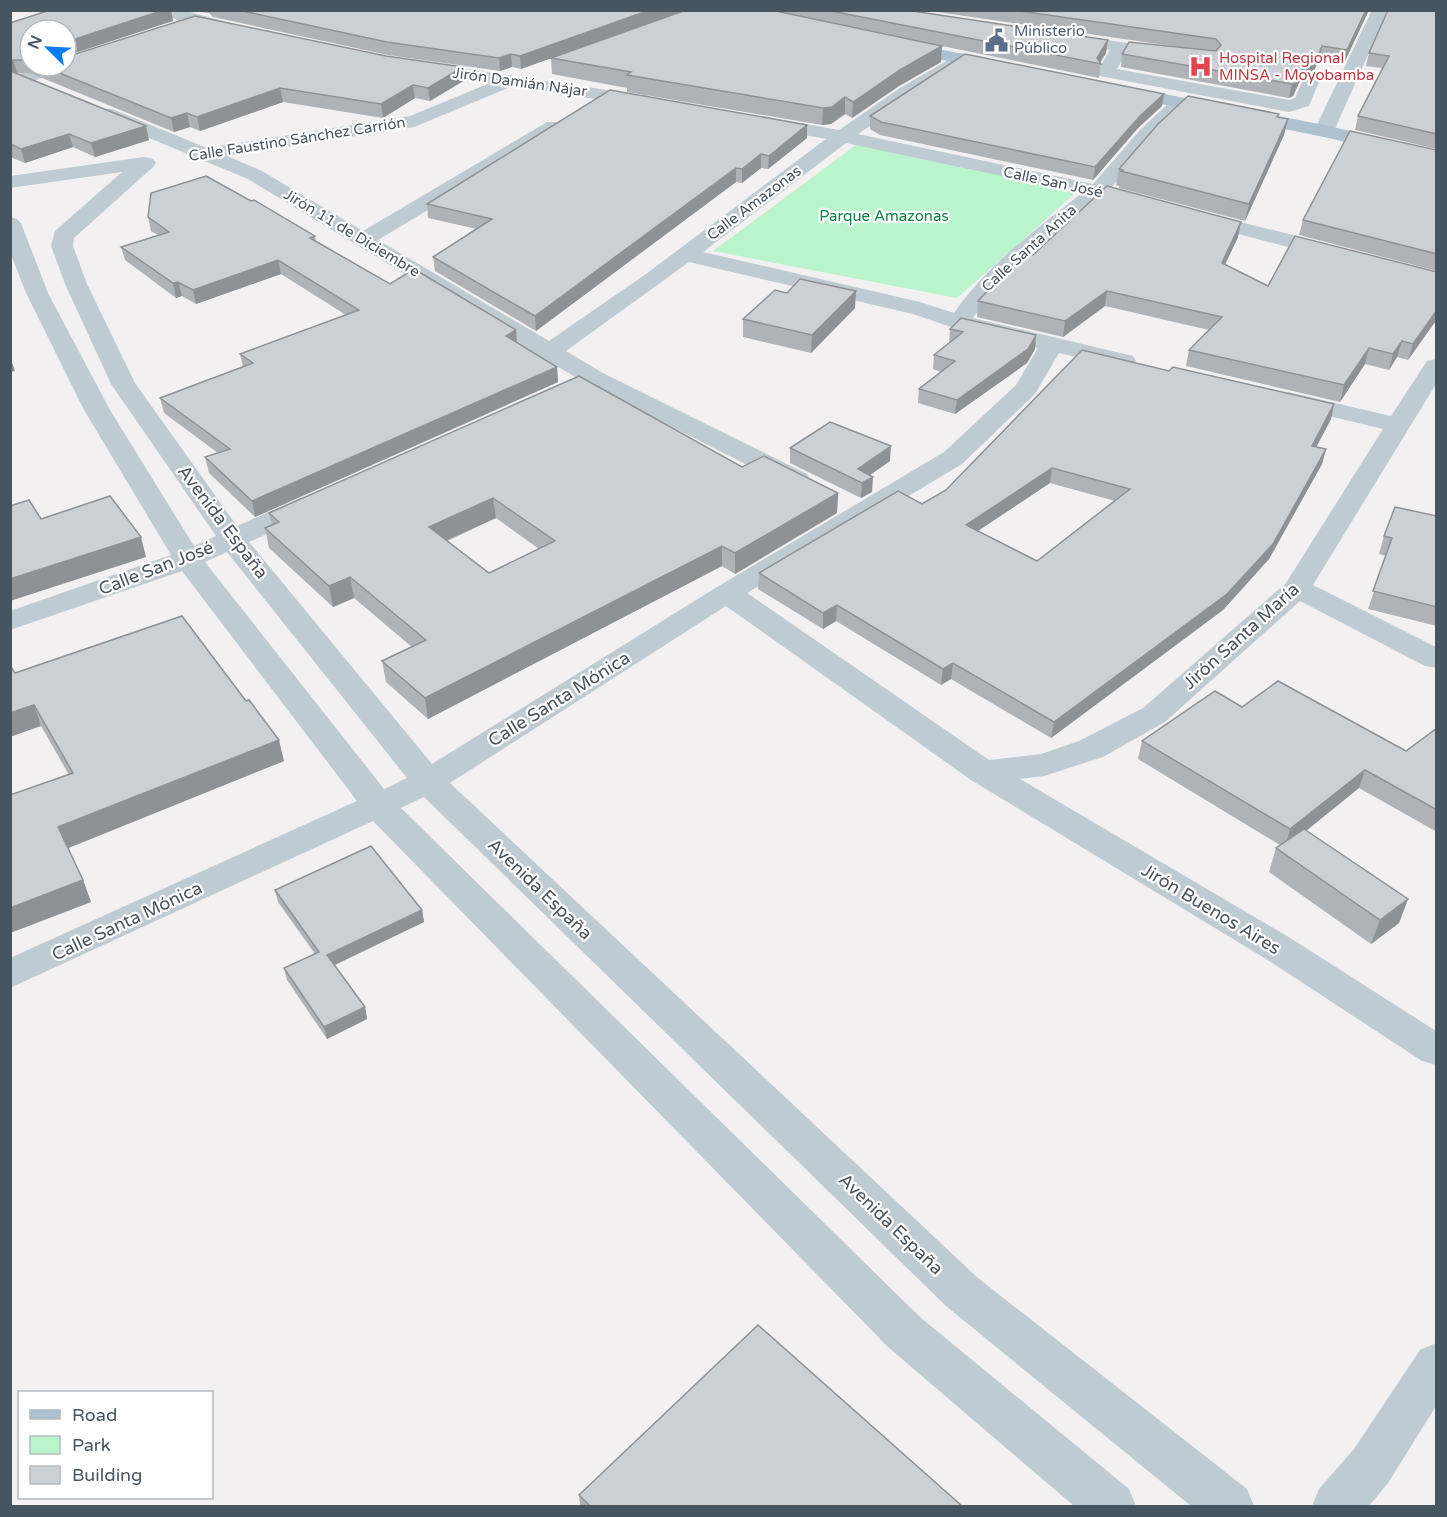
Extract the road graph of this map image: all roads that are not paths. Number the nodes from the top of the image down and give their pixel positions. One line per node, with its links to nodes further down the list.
1 (166, 10): 5 (street)
2 (231, 10): 5 (street)
3 (1375, 10): 4 (street)
4 (1379, 11): 27 (street)
5 (196, 21): 6 (street); 7 (street)
6 (174, 29)
7 (252, 33)
8 (1040, 35): 10 (street)
9 (881, 42): 12 (main road)
10 (1121, 47): 11 (street); 23 (street)
11 (1143, 50)
12 (960, 58): 15 (main road); 28 (street, Calle Amazonas)
13 (400, 64): 19 (street, Jirón Damián Nájar)
14 (544, 69): 19 (street, Calle Faustino Sánchez Carrión)
15 (1018, 70)
16 (1193, 73): 23 (street, Calle Santa Anita)
17 (1312, 77): 23 (street)
18 (17, 81): 21 (street)
19 (510, 81): 22 (street, Jirón Damián Nájar); 29 (street, Calle Faustino Sánchez Carrión)
20 (1099, 86): 23 (main road)
21 (55, 92)
22 (607, 94): 25 (street, Jirón Damián Nájar); 35 (street)
23 (1180, 95): 27 (main road); 33 (street, Calle Santa Anita)
24 (88, 105): 29 (street, Jirón 11 de Diciembre)
25 (666, 105)
26 (748, 120): 28 (street)
27 (1324, 131): 30 (main road)
28 (841, 136): 33 (street, Calle San José); 36 (street, Calle Amazonas)
29 (206, 154): 31 (street, Calle Faustino Sánchez Carrión); 35 (street, Jirón 11 de Diciembre)
30 (1437, 157)
31 (144, 163): 32 (street, Calle Faustino Sánchez Carrión); 43 (street, Avenida España)
32 (11, 182)
33 (1098, 191): 37 (street, Calle San José); 38 (street, Calle Santa Anita)
34 (10, 223): 45 (street)
35 (362, 240): 40 (street, Jirón 11 de Diciembre)
36 (686, 255): 38 (street); 40 (street, Calle Amazonas)
37 (1358, 259)
38 (959, 322): 39 (street)
39 (1052, 344): 41 (street); 54 (street, Calle Santa Mónica)
40 (551, 351): 44 (street, Jirón 11 de Diciembre)
41 (1144, 365)
42 (1437, 366): 48 (street, Jirón Santa María)
43 (118, 372): 45 (street); 51 (street, Avenida España)
44 (594, 378): 46 (street); 49 (street, Jirón 11 de Diciembre)
45 (81, 380): 52 (street)
46 (562, 392)
47 (1271, 395): 48 (street)
48 (1398, 425): 53 (street, Jirón Santa María)
49 (819, 491)
50 (328, 496): 51 (street, Calle San José)
51 (232, 539): 52 (street, Calle San José); 58 (street, Avenida España)
52 (188, 559): 55 (street, Calle San José); 59 (street)
53 (1297, 588): 56 (street); 57 (street, Jirón Santa María)
54 (728, 593): 57 (street, Jirón Buenos Aires); 58 (street, Calle Santa Mónica)
55 (10, 621)
56 (1437, 659)
57 (983, 772): 61 (street, Jirón Buenos Aires)
58 (428, 782): 59 (street, Calle Santa Mónica); 64 (street, Avenida España)
59 (378, 805): 60 (street, Calle Santa Mónica); 63 (street)
60 (10, 974)
61 (1437, 1050)
62 (1437, 1365): 65 (street)
63 (1111, 1506)
64 (1229, 1506)
65 (1337, 1506)

